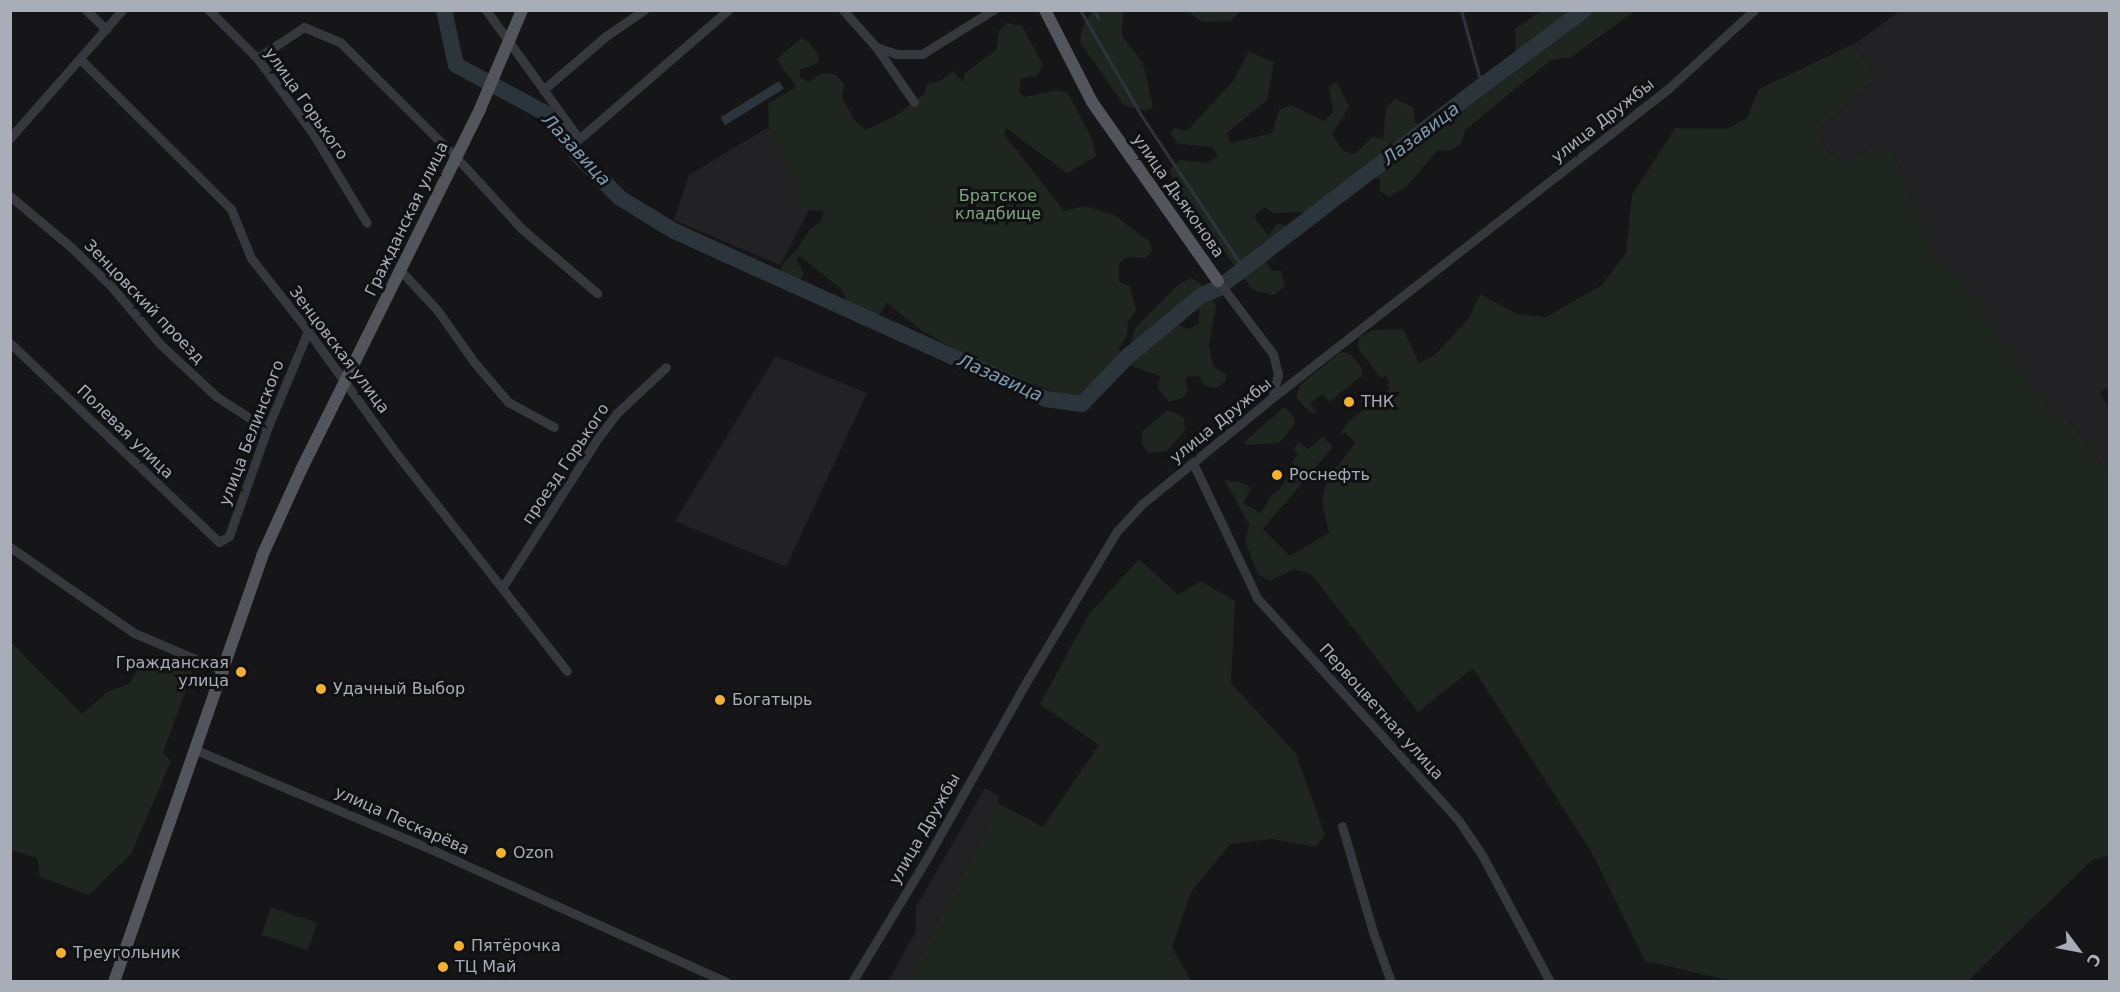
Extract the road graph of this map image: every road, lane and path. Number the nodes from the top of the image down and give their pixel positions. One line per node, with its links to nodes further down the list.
1 (86, 10): 12 (street)
2 (122, 10): 12 (street)
3 (209, 10): 15 (street, улица Горького)
4 (486, 10): 13 (street)
5 (522, 10): 13 (main road, Гражданская улица)
6 (644, 10): 17 (street)
7 (729, 10): 17 (street)
8 (843, 10): 14 (street)
9 (993, 10): 14 (street)
10 (1045, 10): 24 (main road, улица Дьяконова)
11 (1754, 10): 30 (street, улица Дружбы)
12 (106, 29): 16 (street)
13 (508, 41): 17 (street); 20 (main road, Гражданская улица)
14 (876, 47): 18 (street)
15 (257, 58): 20 (street); 22 (street, улица Горького)
16 (80, 59): 19 (street); 26 (street, Зенцовская улица)
17 (543, 90)
18 (914, 102)
19 (10, 138)
20 (456, 157): 23 (main road, Гражданская улица); 25 (street)
21 (10, 196): 32 (street, Зенцовский проезд)
22 (367, 224)
23 (400, 271): 29 (main road, Гражданская улица); 31 (street)
24 (1218, 281): 30 (street, улица Дьяконова)
25 (597, 293)
26 (308, 331): 29 (street, Зенцовская улица); 32 (street, улица Белинского)
27 (10, 343): 34 (street, Полевая улица)
28 (666, 367): 36 (street, проезд Горького)
29 (344, 381): 36 (street, Зенцовская улица); 37 (main road, Гражданская улица)
30 (1272, 398): 33 (street, улица Дружбы)
31 (554, 427)
32 (267, 429): 34 (street, улица Белинского)
33 (1193, 463): 43 (street, улица Дружбы); 45 (street, Первоцветная улица)
34 (219, 542)
35 (10, 547): 37 (street)
36 (502, 588): 38 (street, Зенцовская улица)
37 (224, 670): 39 (main road, Гражданская улица)
38 (567, 671)
39 (196, 750): 41 (main road, Гражданская улица); 42 (street, улица Пескарёва)
40 (1342, 826): 44 (street)
41 (114, 981)
42 (726, 981)
43 (852, 981)
44 (1391, 981)
45 (1550, 981)

